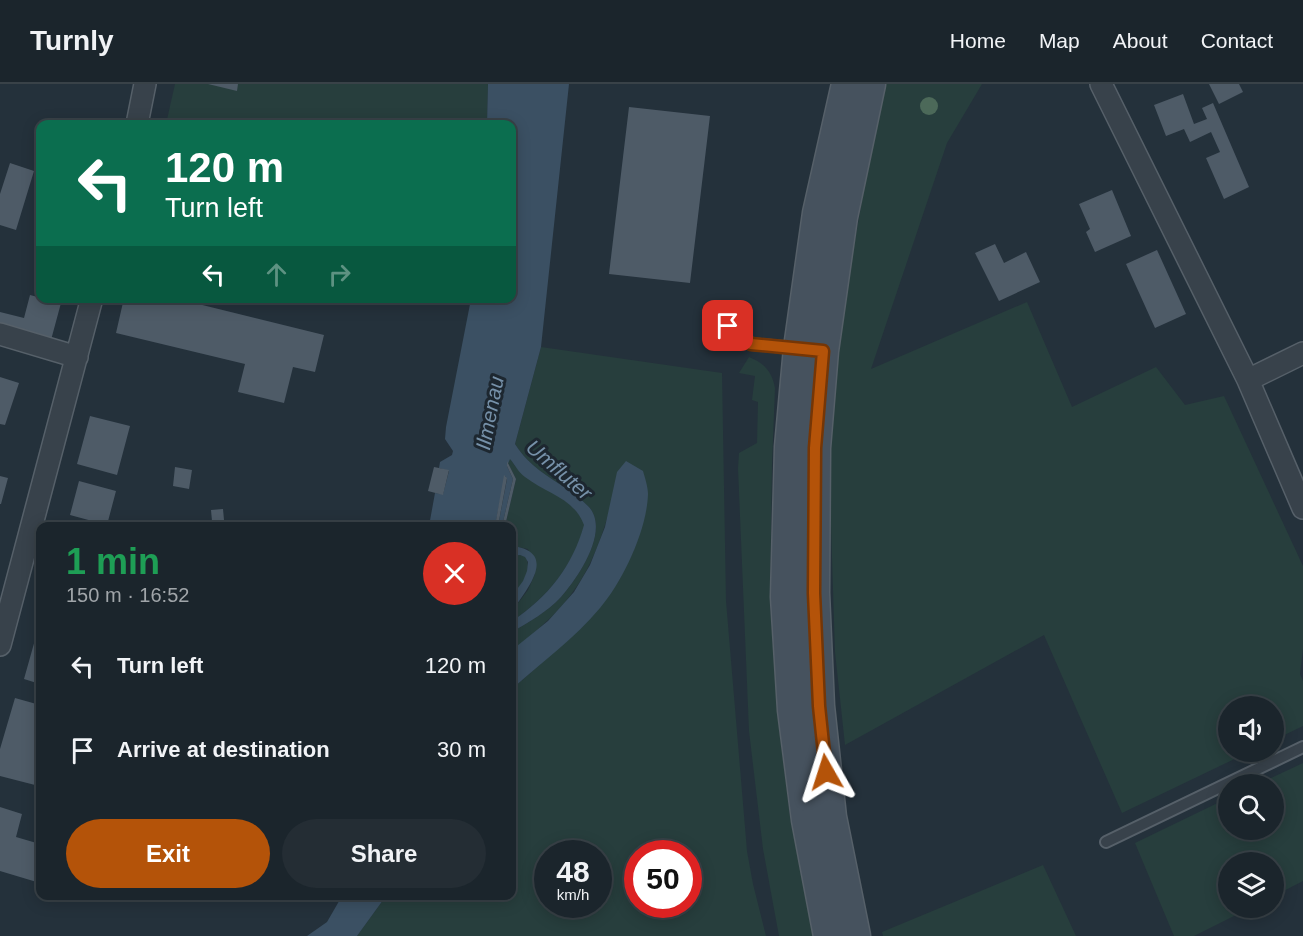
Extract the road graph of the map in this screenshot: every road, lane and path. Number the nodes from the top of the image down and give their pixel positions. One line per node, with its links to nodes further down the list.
1 (144, 84): 5 (street)
2 (847, 84): 9 (main road)
3 (870, 84): 9 (main road)
4 (1101, 84): 12 (street)
5 (138, 120)
6 (92, 303): 11 (street)
7 (728, 326): 9 (lane)
8 (0, 334): 11 (street)
9 (811, 350): 17 (main road); 18 (main road)
10 (1303, 353): 12 (street)
11 (77, 357): 14 (street)
12 (1248, 380): 13 (street)
13 (1303, 508)
14 (0, 645)
15 (1303, 747): 16 (lane)
16 (1106, 842)
17 (829, 936)
18 (855, 936)

